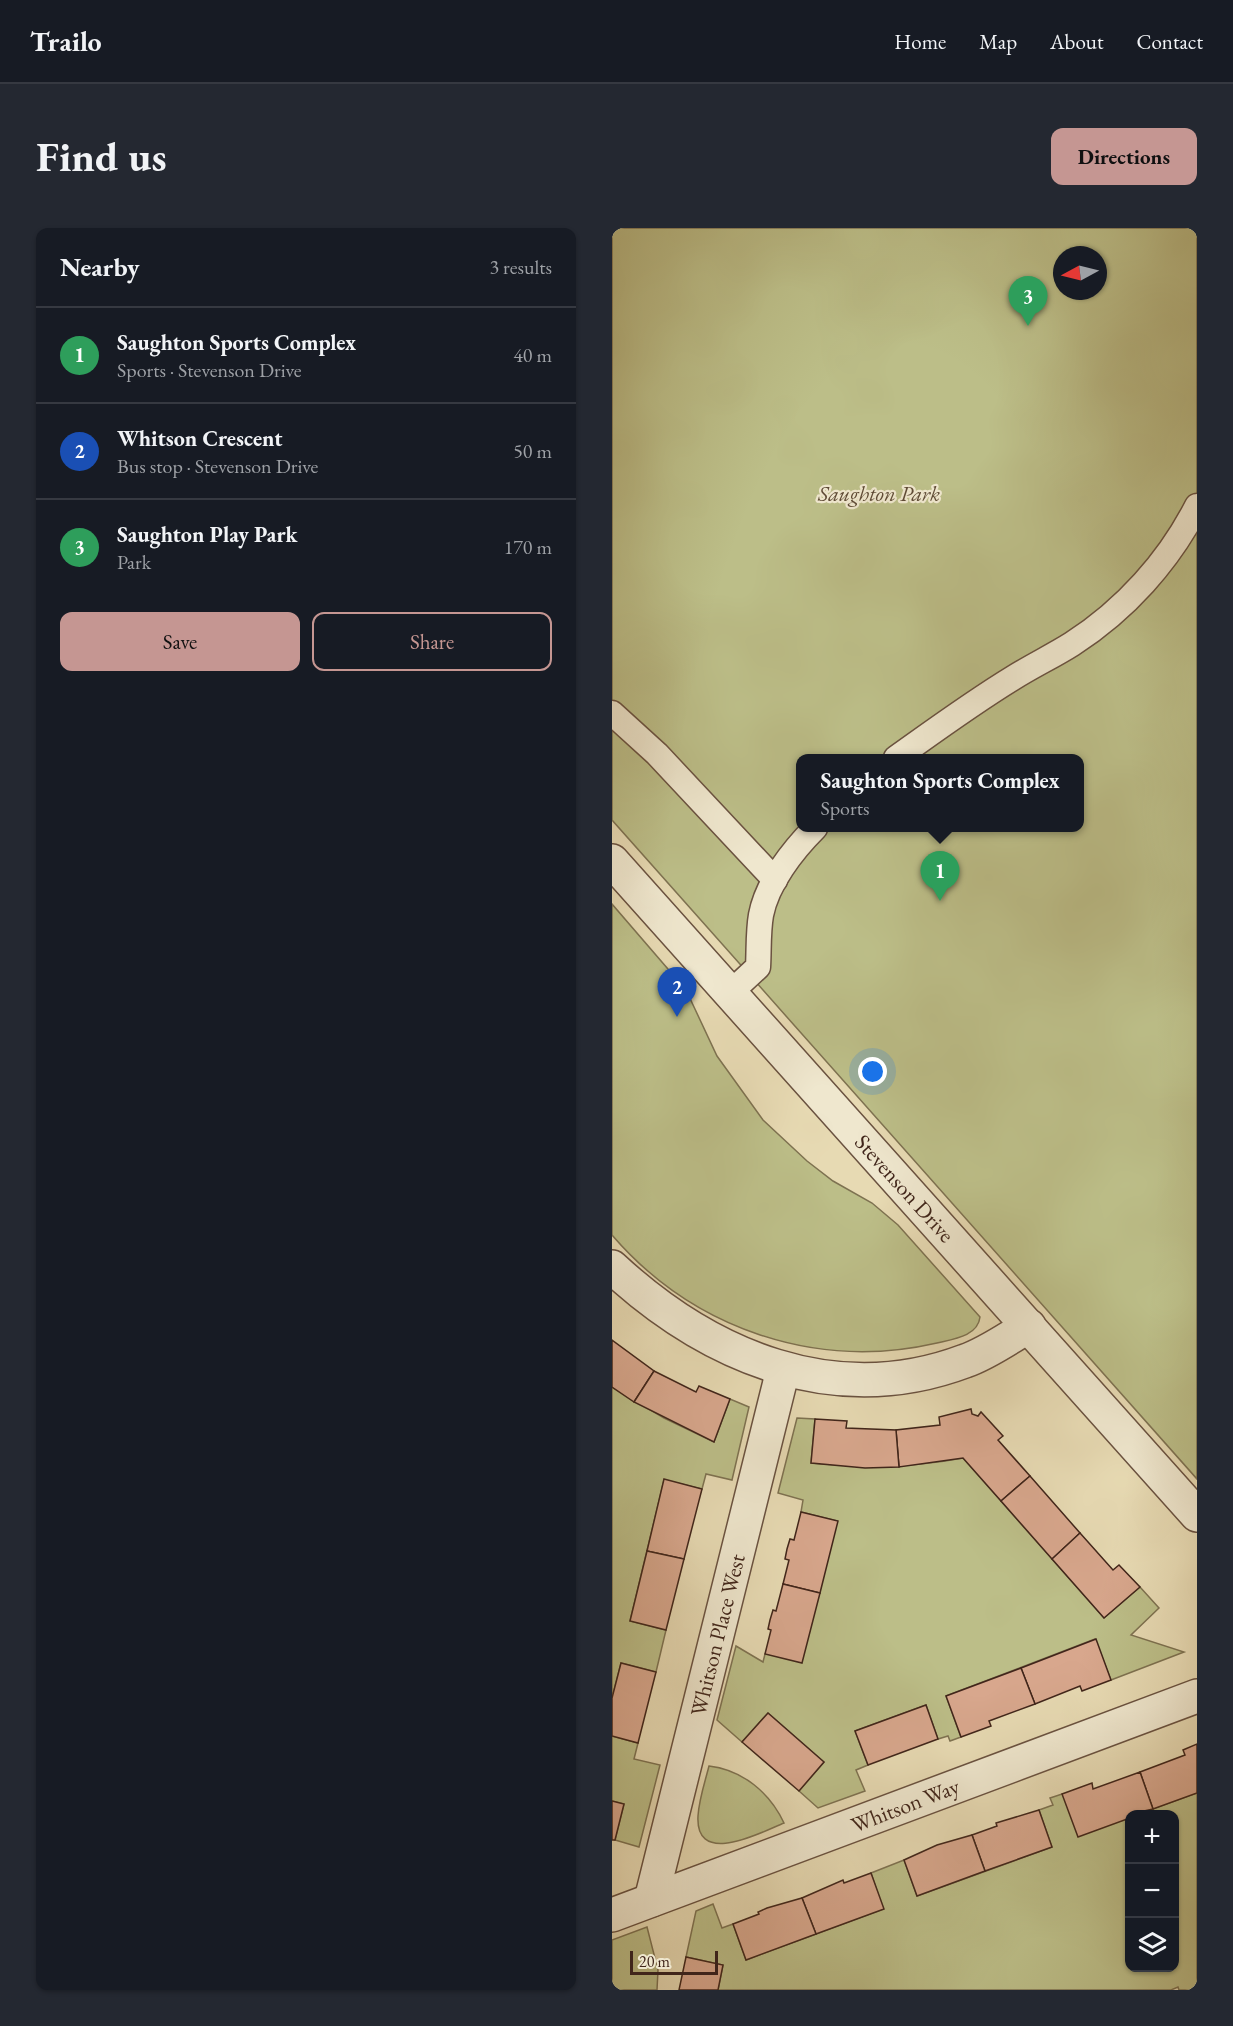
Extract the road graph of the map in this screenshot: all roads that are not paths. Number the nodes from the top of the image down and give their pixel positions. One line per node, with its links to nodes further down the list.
1 (1197, 506): 3 (street)
2 (612, 713): 6 (street)
3 (903, 754)
4 (811, 832): 6 (street)
5 (612, 861): 7 (street, Stevenson Drive)
6 (775, 880): 7 (street)
7 (730, 993): 9 (street, Stevenson Drive)
8 (612, 1267): 10 (street)
9 (1029, 1326): 10 (street); 11 (street, Stevenson Drive)
10 (783, 1370): 13 (street, Whitson Place West)
11 (1197, 1515)
12 (1197, 1696): 13 (street, Whitson Way)
13 (651, 1900): 14 (street, Whitson Way)
14 (612, 1915)

